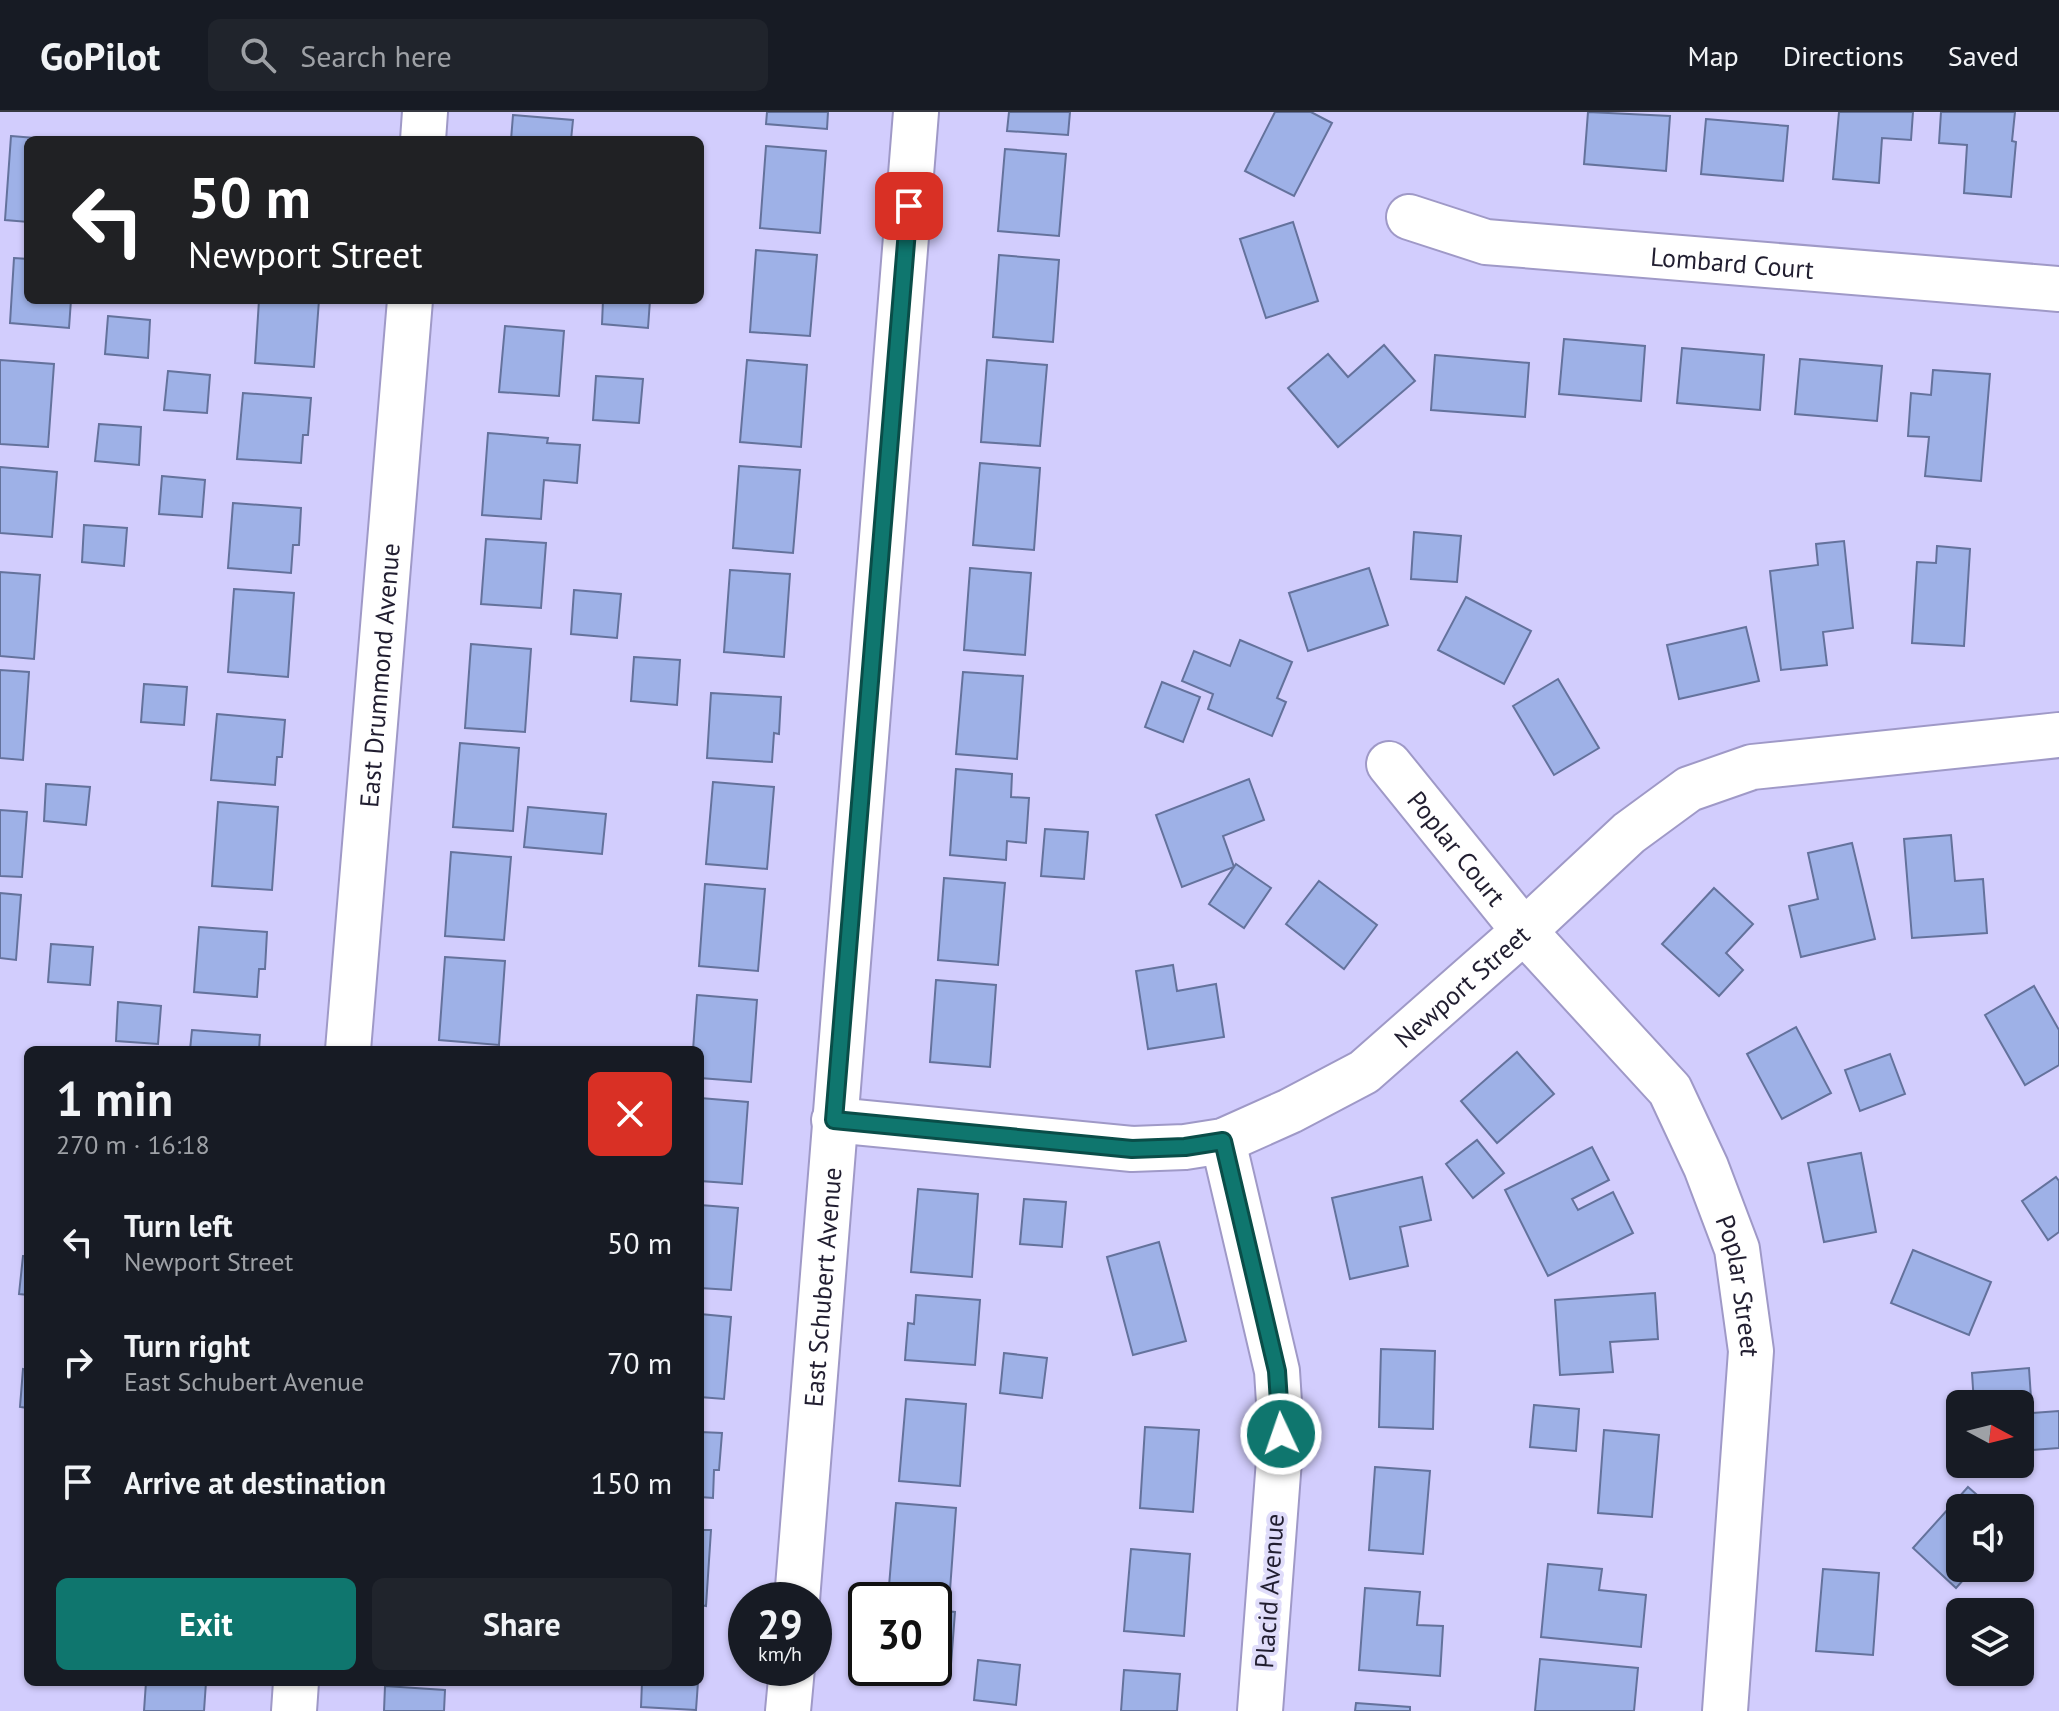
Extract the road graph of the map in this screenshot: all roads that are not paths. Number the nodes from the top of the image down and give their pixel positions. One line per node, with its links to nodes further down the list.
1 (425, 112): 3 (street)
2 (916, 112): 11 (street, East Schubert Avenue)
3 (423, 136)
4 (1409, 217): 5 (street, Lombard Court)
5 (2059, 289)
6 (410, 304): 10 (street, East Drummond Avenue)
7 (2059, 735): 9 (street, Newport Street)
8 (1389, 764): 9 (street, Poplar Court)
9 (1524, 931): 12 (street, Newport Street); 19 (street, Poplar Street)
10 (348, 1046)
11 (834, 1120): 12 (street, Newport Street); 13 (street, East Schubert Avenue)
12 (1223, 1141): 18 (street, Placid Avenue)
13 (798, 1582)
14 (296, 1686): 16 (street)
15 (790, 1686): 17 (street)
16 (294, 1711)
17 (788, 1711)
18 (1260, 1711)
19 (1725, 1711)

